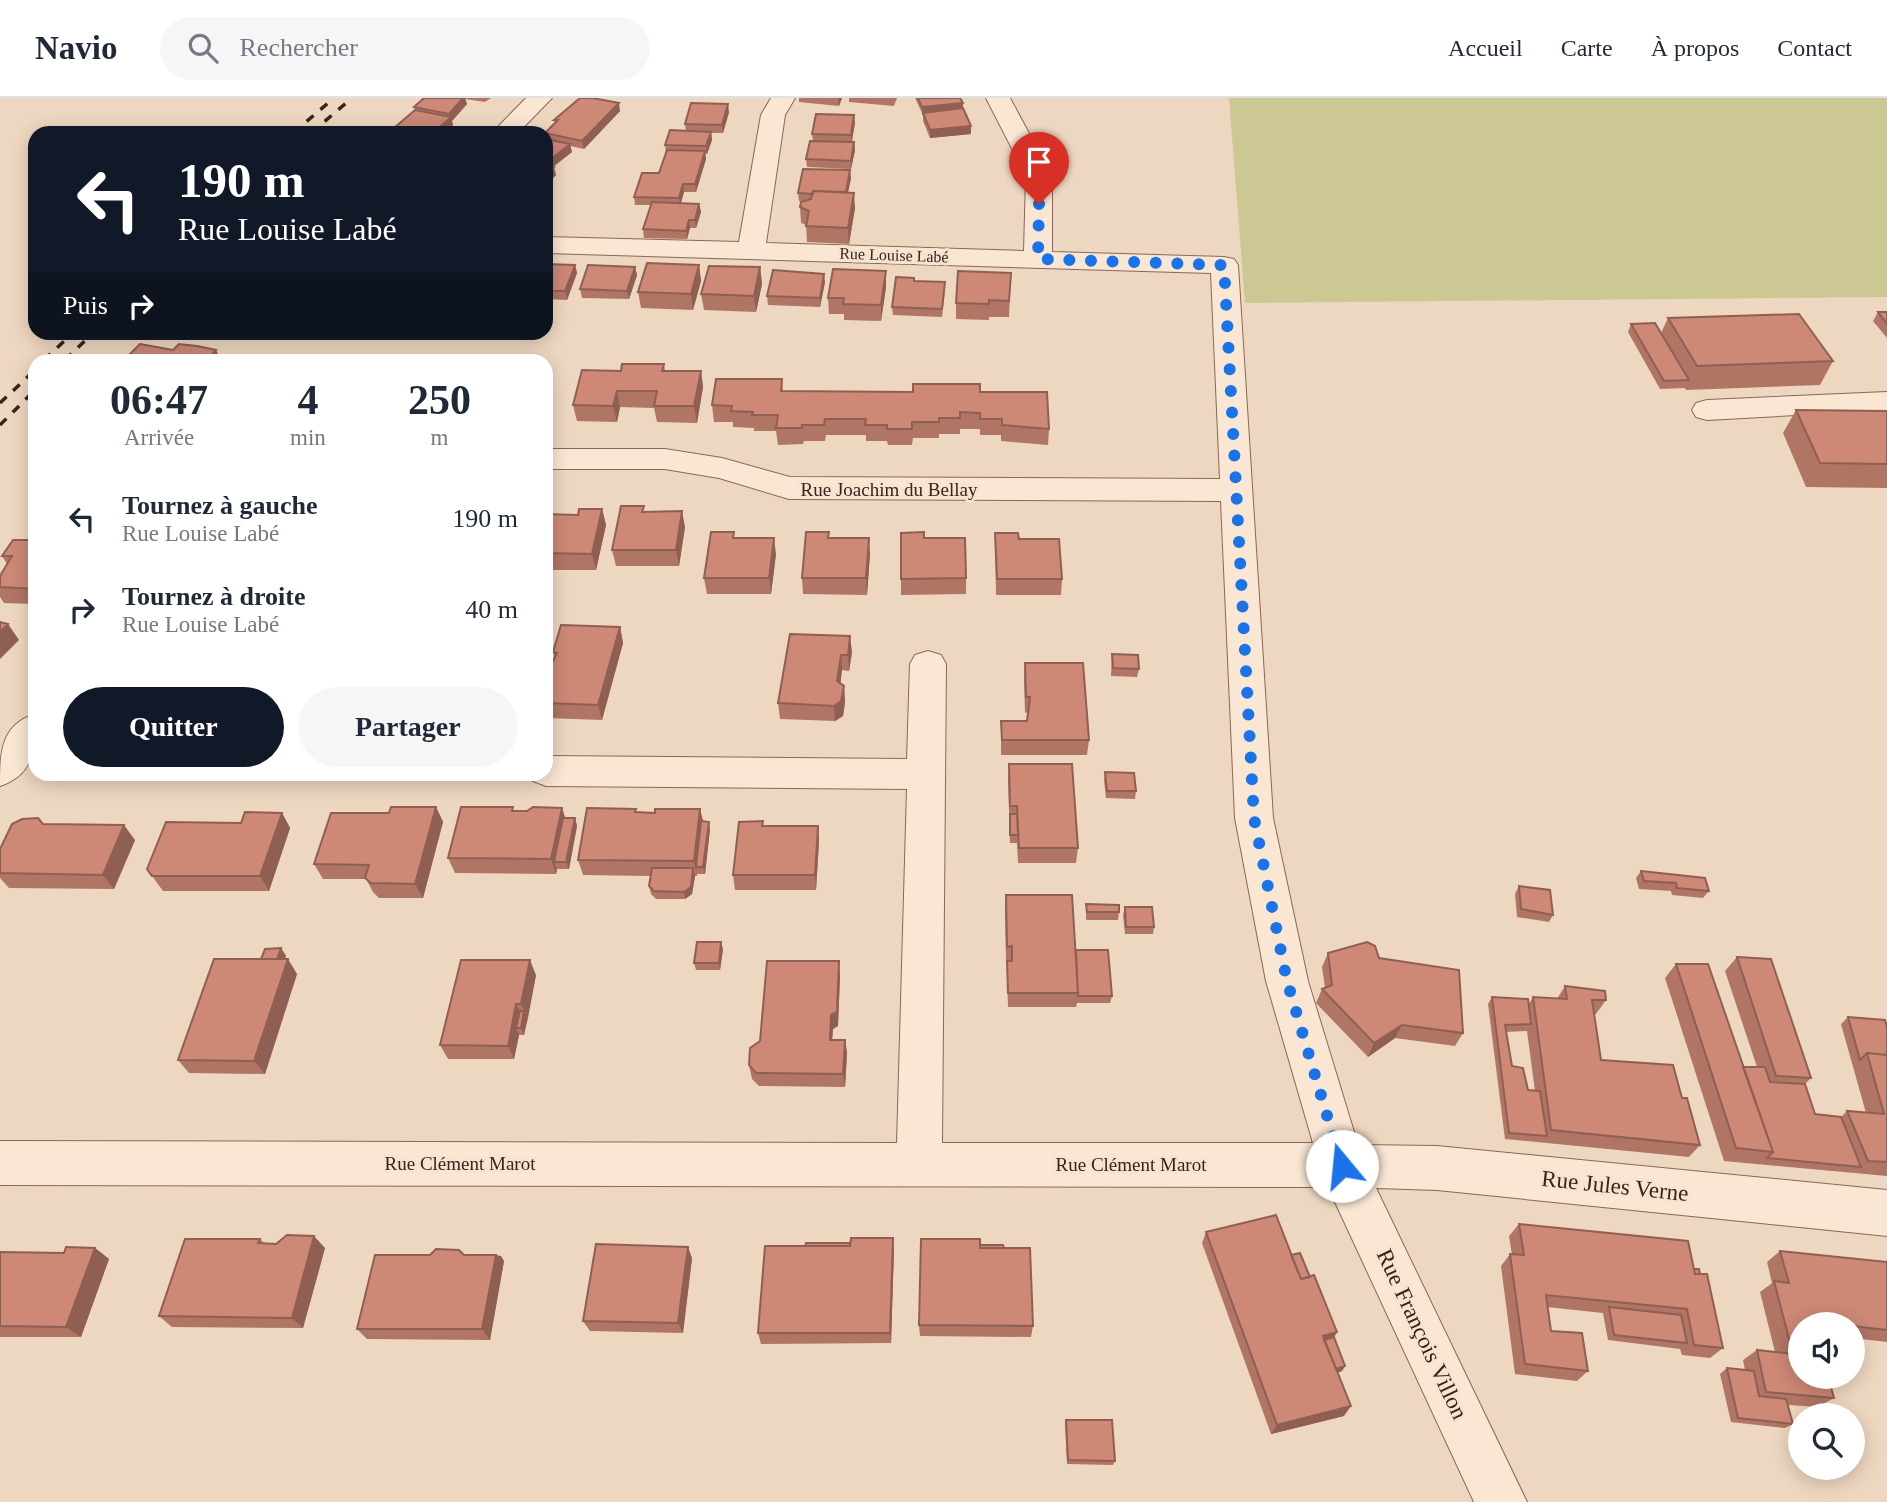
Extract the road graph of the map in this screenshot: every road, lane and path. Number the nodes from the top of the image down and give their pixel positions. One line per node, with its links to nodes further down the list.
1 (540, 98): 4 (street)
2 (783, 98): 6 (street)
3 (998, 98): 7 (street)
4 (511, 126)
5 (553, 244): 6 (street, Rue Louise Labé)
6 (751, 250): 7 (street, Rue Louise Labé)
7 (1038, 259): 8 (street, Rue Louise Labé)
8 (1224, 265): 12 (street, Rue François Villon)
9 (1887, 401): 10 (street)
10 (1707, 410)
11 (553, 459): 12 (street, Rue Joachim du Bellay)
12 (1236, 490): 20 (street, Rue François Villon)
13 (928, 664): 17 (street)
14 (28, 741): 15 (street)
15 (13, 769)
16 (553, 771): 17 (street)
17 (926, 774): 19 (street)
18 (0, 1163): 19 (street, Rue Clément Marot)
19 (919, 1164): 20 (street, Rue Clément Marot)
20 (1342, 1166): 21 (street, Rue Jules Verne); 22 (street, Rue François Villon)
21 (1887, 1213)
22 (1501, 1502)

